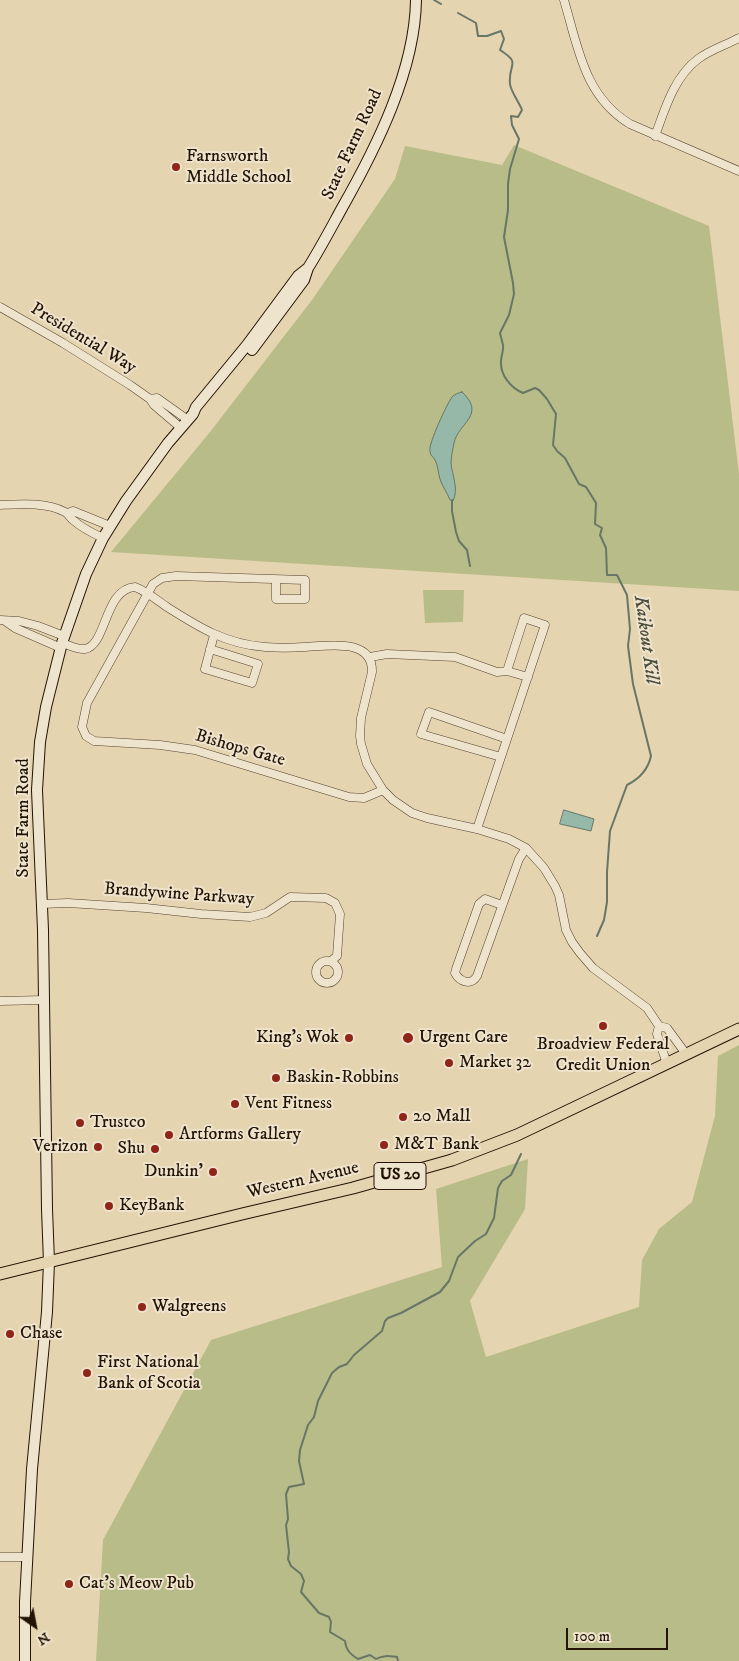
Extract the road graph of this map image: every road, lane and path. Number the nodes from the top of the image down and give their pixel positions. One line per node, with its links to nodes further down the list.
1 (416, 0): 7 (main road, State Farm Road)
2 (564, 0): 4 (street)
3 (739, 38): 4 (street)
4 (654, 136): 5 (street)
5 (739, 171)
6 (0, 307): 7 (street, Presidential Way)
7 (188, 420): 10 (main road, State Farm Road)
8 (0, 505): 9 (street)
9 (68, 513): 10 (street); 11 (street)
10 (110, 526): 11 (main road, State Farm Road)
11 (103, 538): 16 (main road, State Farm Road)
12 (276, 580): 12 (street); 13 (street)
13 (147, 594): 15 (street); 16 (street); 23 (street, Bishops Gate)
14 (2, 621): 16 (street); 16 (street)
15 (214, 635): 17 (street); 18 (street)
16 (62, 642): 26 (main road, State Farm Road)
17 (210, 649): 17 (street)
18 (370, 657): 19 (street); 23 (street)
19 (507, 671): 20 (street); 20 (street)
20 (528, 677): 21 (street)
21 (507, 739): 22 (street); 22 (street)
22 (501, 757): 24 (street)
23 (383, 790): 24 (street)
24 (477, 829): 25 (street)
25 (526, 848): 27 (street); 31 (street)
26 (41, 904): 28 (street, Brandywine Parkway); 29 (main road, State Farm Road)
27 (502, 905): 27 (street)
28 (331, 961)
29 (44, 1000): 30 (street); 35 (main road, State Farm Road)
30 (0, 1001)
31 (659, 1026): 33 (street); 34 (street)
32 (739, 1029): 33 (main road, Western Avenue / US 20)
33 (686, 1054): 34 (main road, Western Avenue / US 20)
34 (667, 1064): 35 (main road, Western Avenue / US 20)
35 (49, 1262): 36 (main road, Western Avenue / US 20); 38 (main road, State Farm Road)
36 (0, 1274)
37 (0, 1557): 38 (street)
38 (27, 1557): 39 (main road, State Farm Road)
39 (26, 1661)

